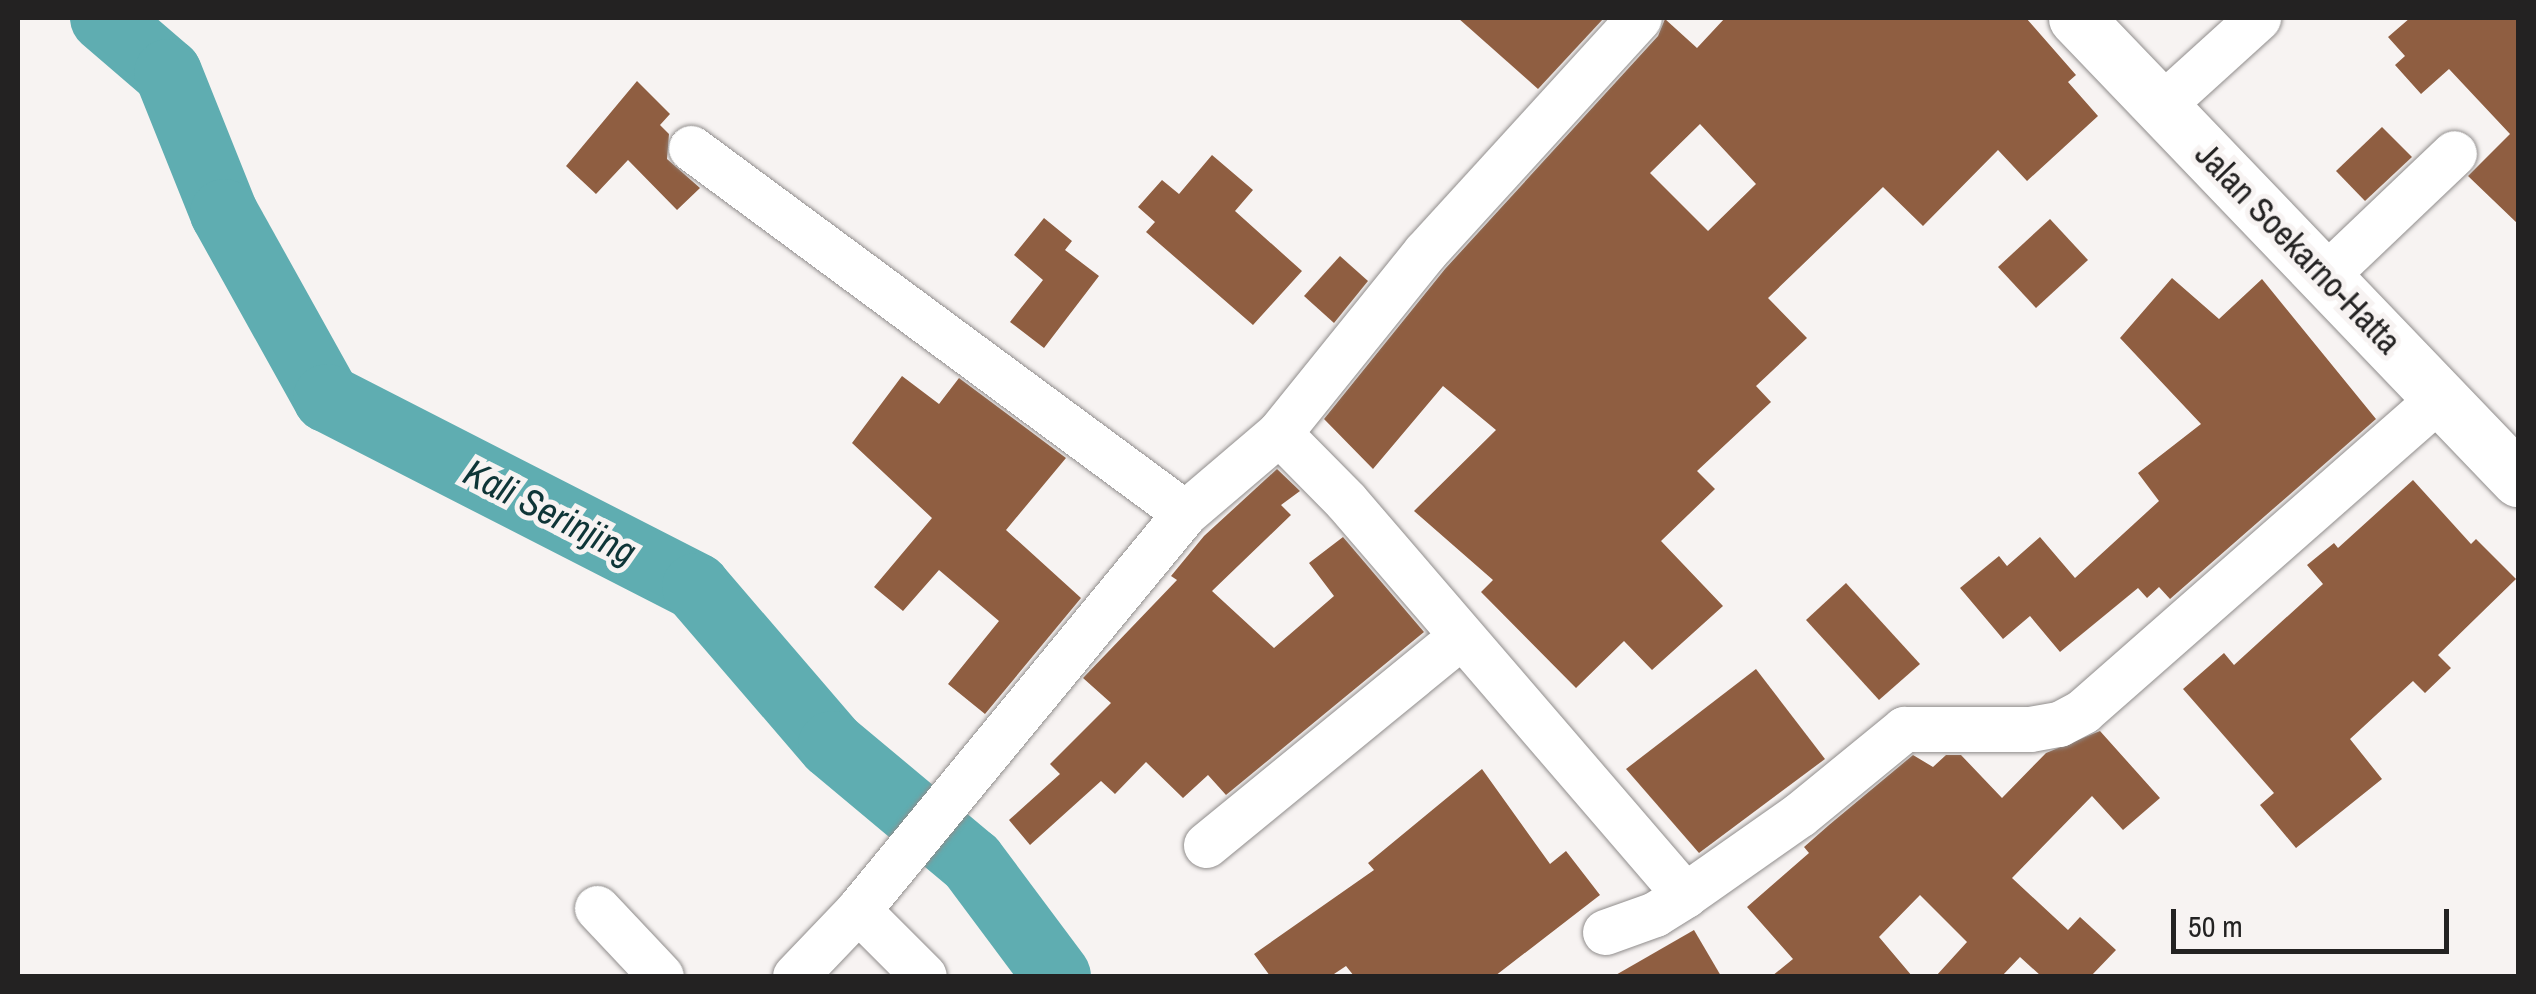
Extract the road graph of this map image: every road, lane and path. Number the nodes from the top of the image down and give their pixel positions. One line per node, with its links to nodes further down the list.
1 (1639, 18): 9 (street)
2 (2076, 18): 4 (main road, Jalan Soekarno-Hatta)
3 (2258, 18): 4 (street)
4 (2161, 106): 7 (main road, Jalan Soekarno-Hatta)
5 (692, 148): 11 (street)
6 (2454, 153): 7 (street)
7 (2347, 256): 8 (main road, Jalan Soekarno-Hatta)
8 (2442, 398): 10 (main road, Jalan Soekarno-Hatta); 14 (street)
9 (1280, 432): 11 (street); 12 (street)
10 (2518, 480)
11 (1186, 514): 16 (street)
12 (1461, 636): 13 (street); 14 (street)
13 (1206, 846)
14 (1685, 894): 17 (street)
15 (597, 908): 18 (street)
16 (858, 910): 19 (street); 20 (street)
17 (1605, 932)
18 (661, 976)
19 (795, 976)
20 (924, 976)

